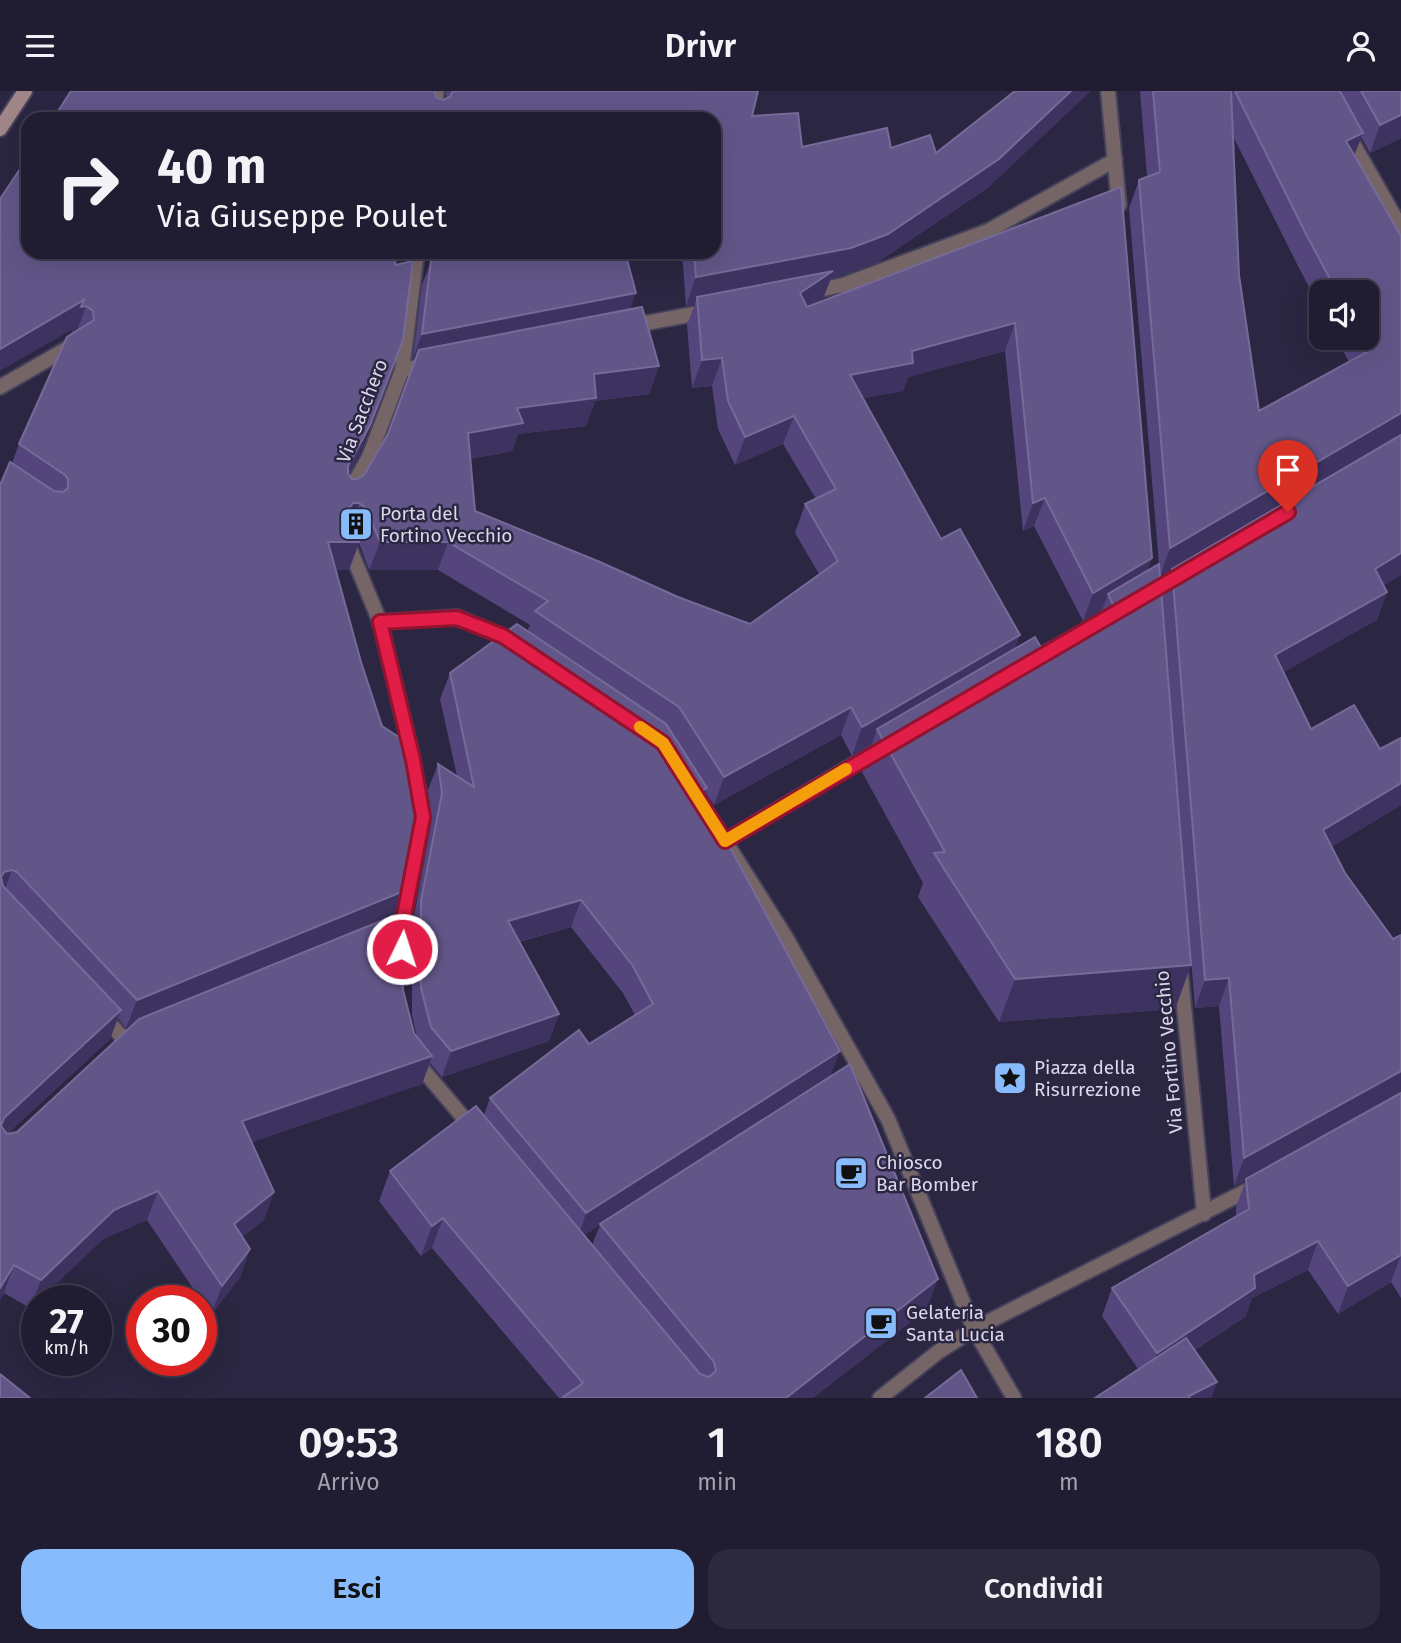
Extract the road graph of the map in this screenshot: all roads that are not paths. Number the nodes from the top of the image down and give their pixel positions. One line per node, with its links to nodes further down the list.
1 (25, 91): 6 (main road)
2 (437, 91): 4 (street)
3 (1108, 91): 7 (street)
4 (434, 112)
5 (1343, 125): 9 (street)
6 (0, 129)
7 (1115, 160): 8 (street); 11 (street)
8 (1120, 215)
9 (1401, 229)
10 (415, 259): 16 (street, Via Sacchero)
11 (789, 295)
12 (722, 308): 13 (street)
13 (615, 329)
14 (75, 344): 17 (street)
15 (442, 362): 16 (street)
16 (402, 370): 18 (street, Via Sacchero)
17 (0, 387)
18 (345, 498)
19 (347, 540): 21 (street)
20 (1128, 605): 23 (street)
21 (380, 622): 22 (street); 25 (street)
22 (526, 651)
23 (1021, 668)
24 (901, 737): 33 (street)
25 (377, 937)
26 (1180, 967): 32 (street, Via Fortino Vecchio)
27 (95, 1008): 28 (street)
28 (125, 1040)
29 (410, 1047): 30 (street)
30 (481, 1139)
31 (1264, 1181): 32 (street)
32 (1204, 1213): 33 (street)
33 (974, 1329): 34 (street); 35 (street)
34 (880, 1398)
35 (1014, 1398)

